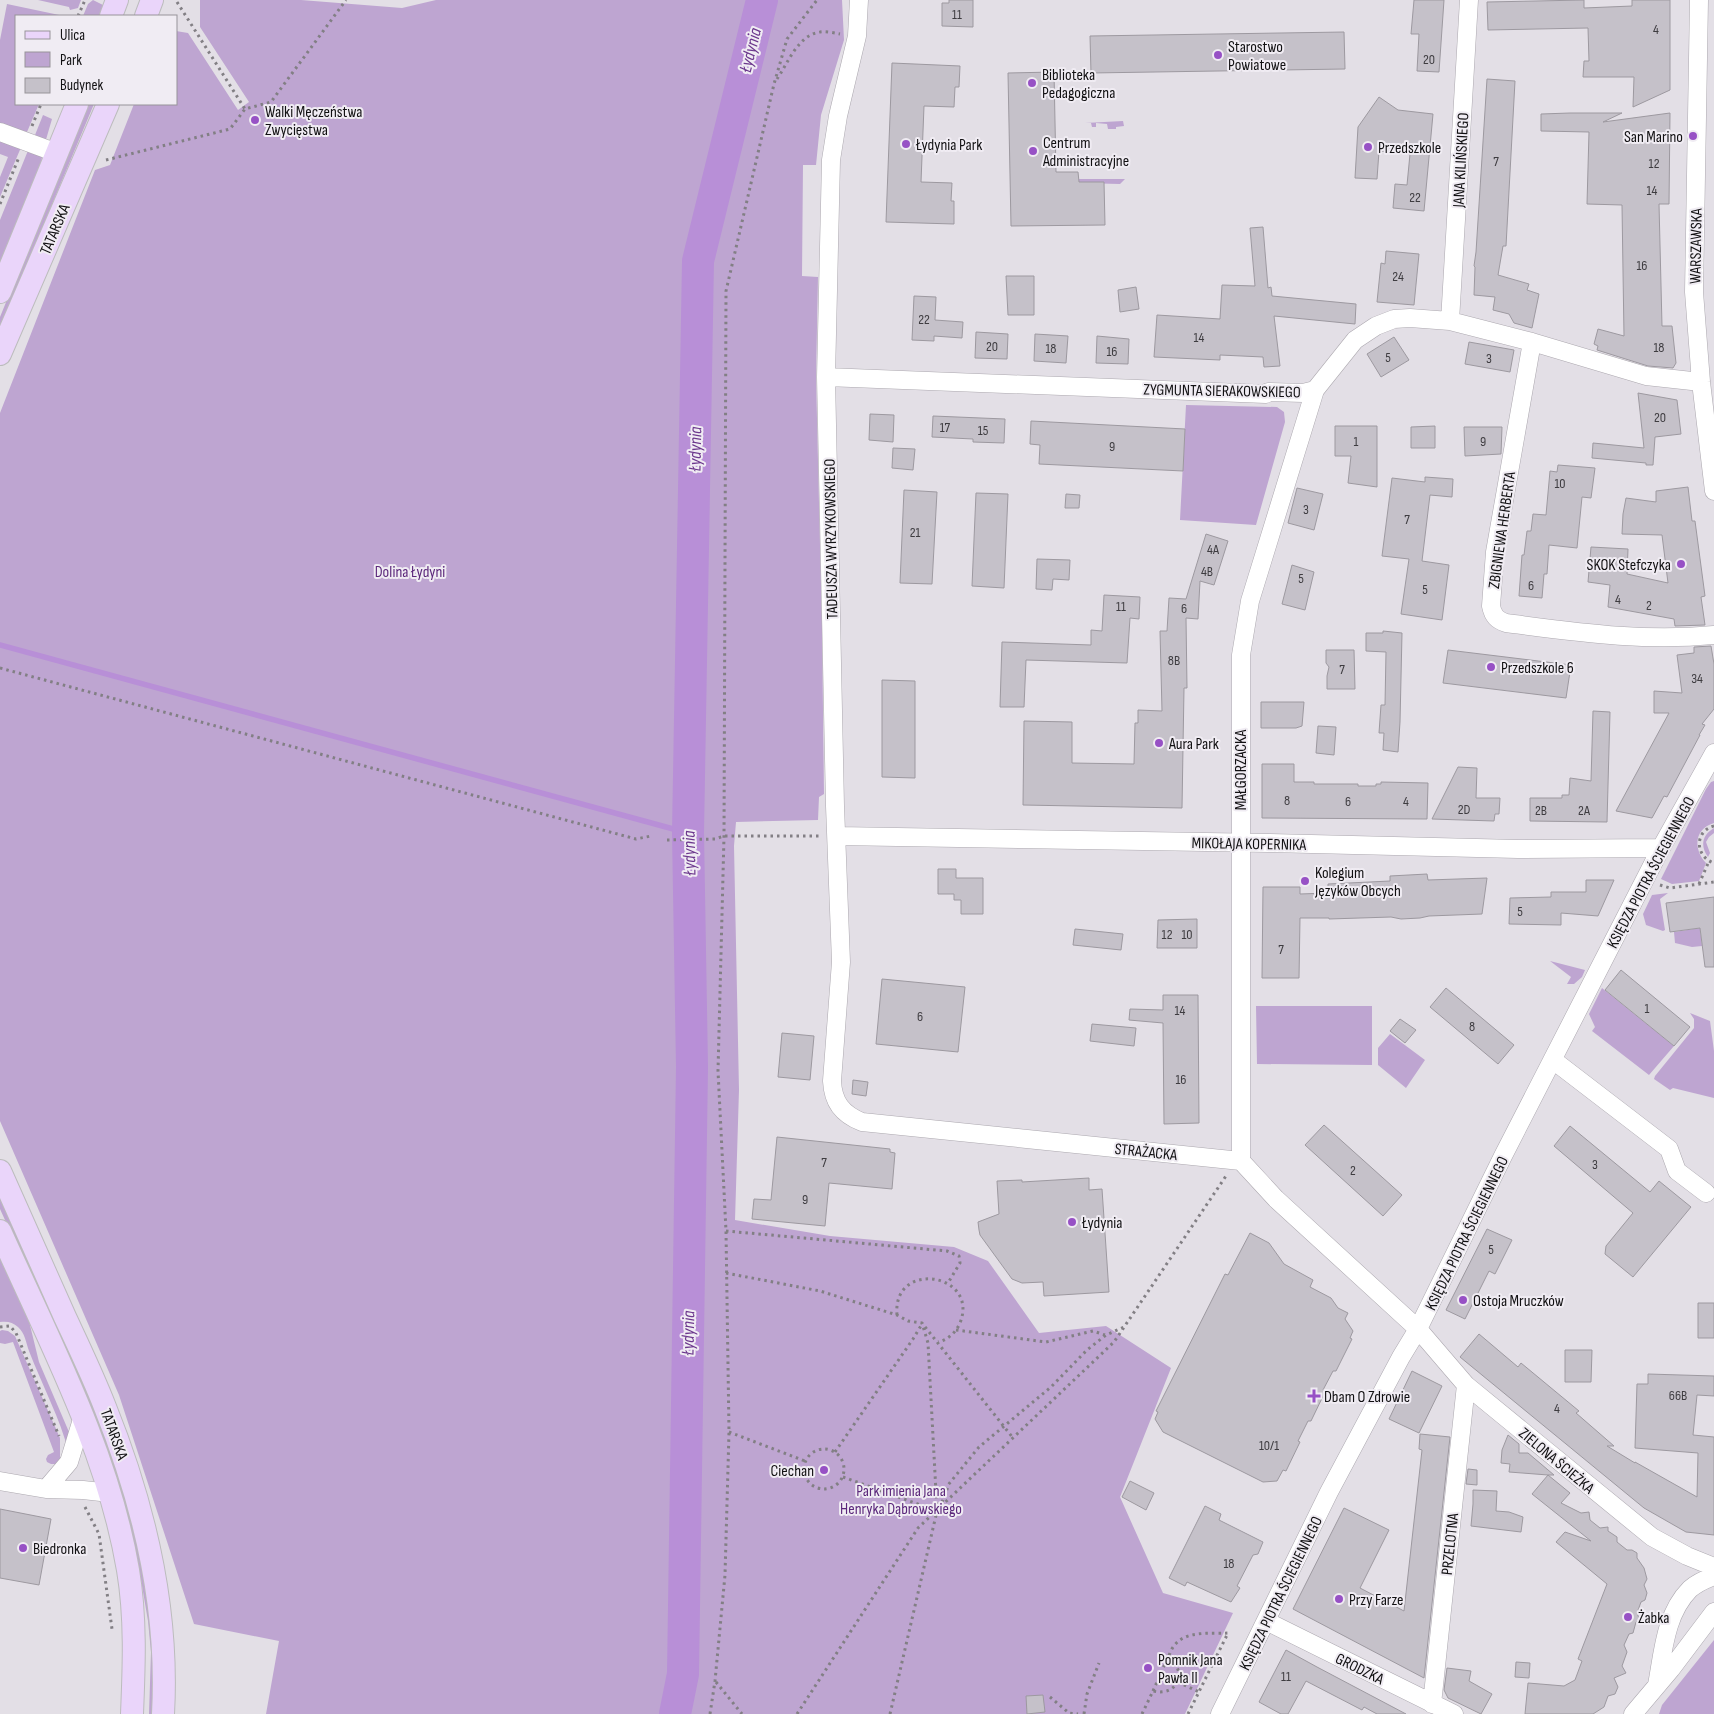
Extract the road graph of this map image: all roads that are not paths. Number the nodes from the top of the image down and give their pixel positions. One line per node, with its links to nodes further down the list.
1 (117, 0): 6 (main road)
2 (152, 0): 7 (main road)
3 (859, 0): 16 (street, TADEUSZA WYRZYKOWSKIEGO)
4 (1470, 0): 13 (street, JANA KILIŃSKIEGO)
5 (1699, 0): 17 (street, WARSZAWSKA)
6 (111, 15)
7 (146, 15)
8 (77, 105): 11 (main road, TATARSKA)
9 (108, 105): 15 (main road, TATARSKA)
10 (0, 132): 11 (street)
11 (57, 152): 12 (main road, TATARSKA)
12 (0, 292)
13 (1450, 320): 14 (street, ZYGMUNTA SIERAKOWSKIEGO); 18 (street, ZYGMUNTA SIERAKOWSKIEGO)
14 (1532, 342): 17 (street, ZYGMUNTA SIERAKOWSKIEGO); 21 (street, ZBIGNIEWA HERBERTA)
15 (0, 354)
16 (826, 377): 18 (street, ZYGMUNTA SIERAKOWSKIEGO); 23 (street, TADEUSZA WYRZYKOWSKIEGO)
17 (1701, 382): 19 (street, WARSZAWSKA)
18 (1315, 390): 24 (street, MAŁGORZACKA)
19 (1709, 410): 20 (street, WARSZAWSKA)
20 (1714, 491)
21 (1711, 635)
22 (1714, 753): 25 (street, KSIĘDZA PIOTRA ŚCIEGIENNEGO)
23 (837, 836): 24 (street, MIKOŁAJA KOPERNIKA); 27 (street, TADEUSZA WYRZYKOWSKIEGO)
24 (1240, 842): 25 (street, MIKOŁAJA KOPERNIKA); 28 (street, MAŁGORZACKA)
25 (1662, 848): 26 (street, KSIĘDZA PIOTRA ŚCIEGIENNEGO)
26 (1553, 1060): 30 (street); 32 (street, KSIĘDZA PIOTRA ŚCIEGIENNEGO)
27 (832, 1081): 28 (street, STRAŻACKA)
28 (1241, 1161): 32 (street)
29 (0, 1171): 45 (main road, TATARSKA)
30 (1706, 1193)
31 (0, 1231): 34 (main road, TATARSKA)
32 (1418, 1330): 33 (street, ZIELONA ŚCIEŻKA); 41 (street, KSIĘDZA PIOTRA ŚCIEGIENNEGO)
33 (1466, 1385): 38 (street, ZIELONA ŚCIEŻKA); 43 (street, PRZELOTNA)
34 (83, 1416): 36 (street); 37 (main road, TATARSKA)
35 (0, 1481): 36 (street)
36 (46, 1489): 37 (street)
37 (110, 1493): 44 (main road, TATARSKA)
38 (1714, 1567)
39 (1714, 1576): 42 (street)
40 (1714, 1612): 42 (street)
41 (1266, 1621): 43 (street, GRODZKA); 46 (street, KSIĘDZA PIOTRA ŚCIEGIENNEGO)
42 (1657, 1685): 48 (street)
43 (1432, 1704): 47 (street, GRODZKA)
44 (132, 1714)
45 (163, 1714)
46 (1220, 1714)
47 (1454, 1714)
48 (1633, 1714)

